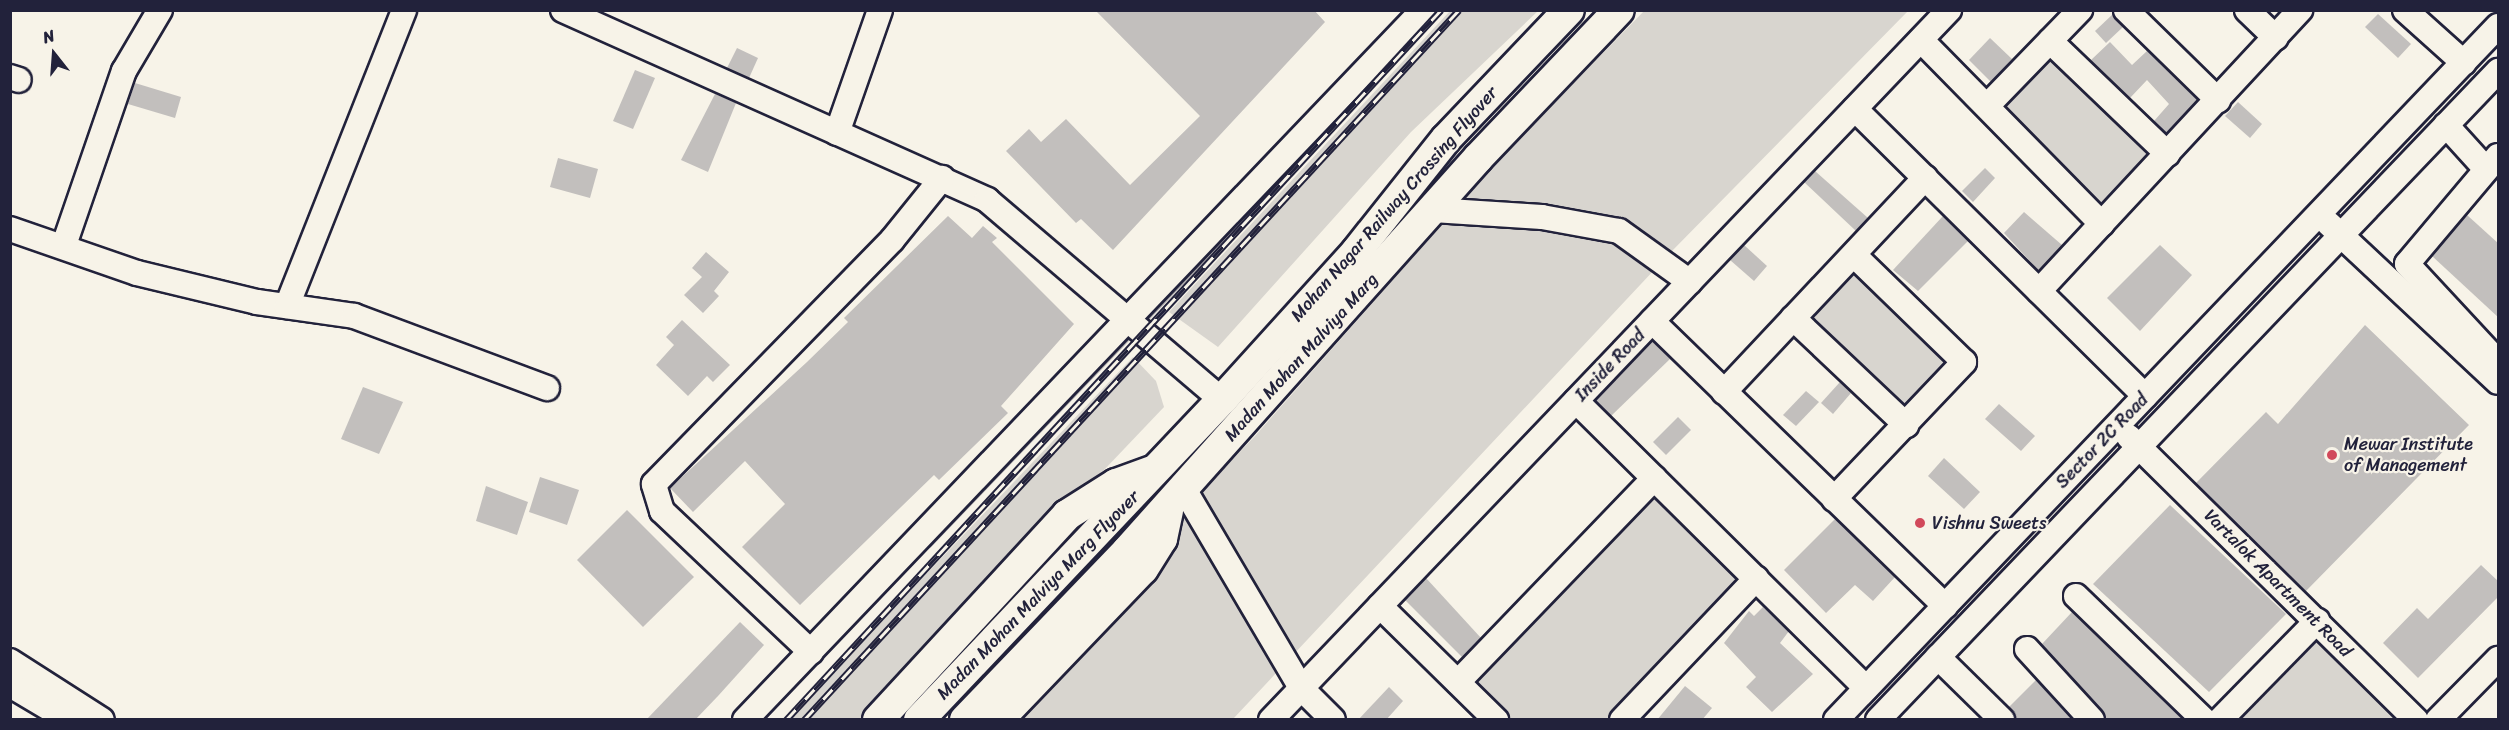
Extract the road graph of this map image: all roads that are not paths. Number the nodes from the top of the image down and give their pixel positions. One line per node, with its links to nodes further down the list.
1 (160, 10): 34 (street)
2 (404, 10): 38 (street)
3 (563, 10): 24 (street)
4 (880, 10): 24 (street)
5 (1423, 10): 42 (street)
6 (1569, 10): 49 (main road, Mohan Nagar Railway Crossing Flyover)
7 (1619, 10): 29 (main road, Mohan Nagar Railway Crossing Flyover)
8 (1949, 10): 16 (street, Inside Road)
9 (2080, 10): 17 (street)
10 (2126, 10): 20 (street)
11 (2247, 10): 15 (street)
12 (2300, 10): 15 (street)
13 (2405, 10): 18 (street)
14 (2499, 26): 18 (street, Sector 2C Road)
15 (2276, 38): 20 (street)
16 (1921, 40): 21 (street); 22 (street, Inside Road)
17 (2050, 41): 21 (street); 25 (street)
18 (2464, 63): 30 (street, Sector 2C Road)
19 (2499, 71): 23 (street, Sector 2C Road)
20 (2218, 100): 25 (street)
21 (1987, 106): 31 (street)
22 (1855, 109): 28 (street); 36 (street, Inside Road)
23 (2446, 125): 26 (street); 33 (street, Sector 2C Road)
24 (837, 133): 27 (street)
25 (2168, 154): 31 (street)
26 (2492, 162): 44 (street)
27 (942, 178): 42 (street); 66 (street)
28 (1925, 178): 35 (street); 37 (street)
29 (1433, 210): 36 (street); 56 (main road, Madan Mohan Malviya Marg)
30 (2318, 215): 33 (street); 39 (street, Sector 2C Road)
31 (2103, 224): 37 (street)
32 (10, 229): 34 (street)
33 (2341, 236): 43 (street, Sector 2C Road); 45 (street)
34 (64, 245): 38 (street)
35 (1854, 255): 40 (street); 51 (street)
36 (1690, 282): 41 (street, Inside Road)
37 (2039, 291): 48 (street)
38 (287, 306): 46 (street)
39 (2221, 317): 43 (street); 48 (street, Sector 2C Road)
40 (1793, 318): 47 (street); 51 (street)
41 (1652, 321): 47 (street); 50 (street, Inside Road)
42 (1130, 322): 49 (street); 66 (street)
43 (2243, 338): 53 (street, Sector 2C Road)
44 (2499, 363)
45 (2499, 382)
46 (546, 388)
47 (1724, 392): 57 (street)
48 (2145, 396): 52 (street, Sector 2C Road)
49 (1222, 400): 54 (main road, Madan Mohan Malviya Marg)
50 (1576, 401): 55 (street); 62 (street, Inside Road)
51 (1906, 424): 57 (street)
52 (2117, 425): 53 (street, Vartalok Apartment Road); 58 (street, Sector 2C Road)
53 (2139, 446): 59 (street, Sector 2C Road); 64 (street, Vartalok Apartment Road)
54 (1157, 470): 77 (main road); 78 (main road, Madan Mohan Malviya Marg Flyover)
55 (1654, 478): 60 (street); 70 (street)
56 (1177, 497): 72 (street); 79 (main road, Madan Mohan Malviya Marg Flyover); 80 (main road)
57 (1834, 499): 63 (street)
58 (2010, 537): 59 (street); 63 (street, Sector 2C Road)
59 (2032, 558): 67 (street, Sector 2C Road)
60 (1756, 579): 73 (street); 84 (street)
61 (2076, 596): 89 (street)
62 (1380, 606): 70 (street); 72 (street, Inside Road)
63 (1945, 606): 73 (street, Sector 2C Road)
64 (2316, 621): 90 (street); 91 (street, Vartalok Apartment Road)
65 (2027, 649): 88 (street)
66 (811, 652): 76 (street)
67 (1938, 657): 86 (street, Sector 2C Road); 87 (street)
68 (2499, 659): 92 (street)
69 (10, 661): 75 (street)
70 (1458, 682): 83 (street)
71 (10, 685): 74 (street)
72 (1301, 688): 81 (street, Inside Road); 82 (street)
73 (1866, 688): 85 (street, Sector 2C Road)
74 (69, 720)
75 (102, 720)
76 (745, 720)
77 (878, 720)
78 (919, 720)
79 (965, 720)
80 (998, 720)
81 (1271, 720)
82 (1333, 720)
83 (1496, 720)
84 (1622, 720)
85 (1836, 720)
86 (1878, 720)
87 (2002, 720)
88 (2092, 720)
89 (2204, 720)
90 (2220, 720)
91 (2416, 720)
92 (2438, 720)

